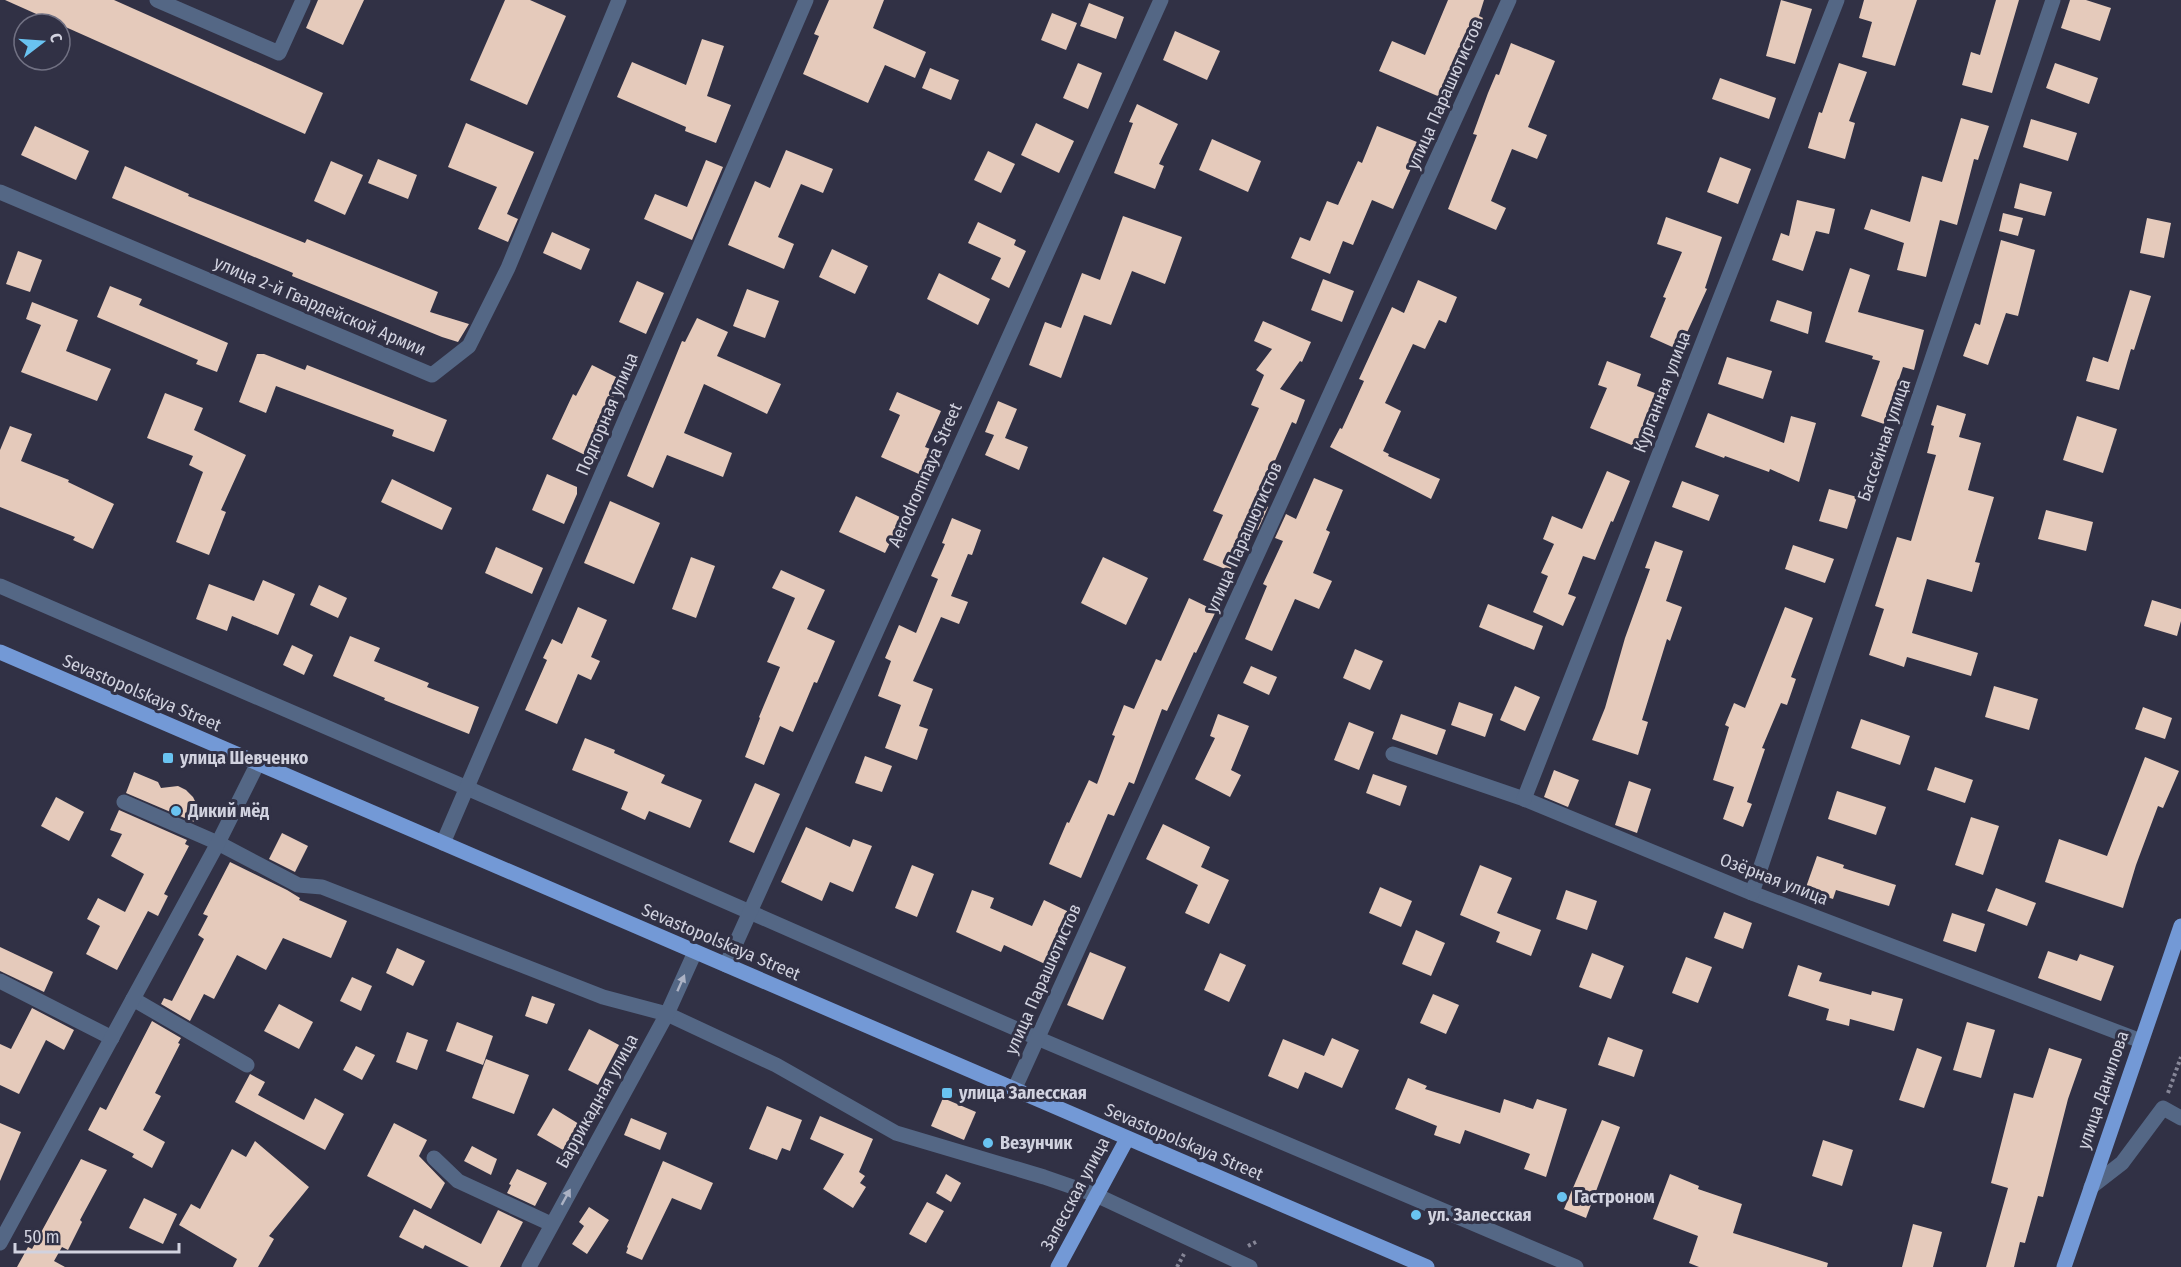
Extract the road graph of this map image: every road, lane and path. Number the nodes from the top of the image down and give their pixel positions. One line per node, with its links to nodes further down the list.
1 (157, 0): 2 (street)
2 (303, 0)
3 (619, 0): 9 (street, улица 2-й Гвардейской Армии)
4 (806, 0): 14 (street, Подгорная улица)
5 (1161, 0): 20 (street, Aerodromnaya Street)
6 (1509, 0): 28 (street, улица Парашютистов)
7 (1837, 0): 15 (street, Курганная улица)
8 (2054, 0): 19 (street, Бассейная улица)
9 (0, 192)
10 (0, 586): 14 (street)
11 (0, 652): 13 (main road, Sevastopolskaya Street)
12 (1392, 754): 15 (street, Озёрная улица)
13 (258, 763): 17 (street); 18 (main road, Sevastopolskaya Street)
14 (467, 788): 18 (street, Подгорная улица); 20 (street)
15 (1524, 799): 19 (street, Озёрная улица)
16 (124, 802): 17 (street)
17 (218, 843): 25 (street); 26 (street)
18 (443, 843): 22 (main road, Sevastopolskaya Street)
19 (1752, 893): 29 (street, Озёрная улица)
20 (749, 912): 23 (street, Aerodromnaya Street); 28 (street)
21 (2181, 926): 29 (main road, улица Данилова)
22 (695, 952): 23 (main road, Sevastopolskaya Street); 26 (street, Баррикадная улица, one-way to 22)
23 (726, 965): 32 (main road, Sevastopolskaya Street)
24 (0, 981): 27 (street)
25 (133, 999): 27 (street); 31 (street)
26 (667, 1014): 38 (street); 39 (street, Баррикадная улица, one-way to 26)
27 (112, 1038): 40 (street)
28 (1037, 1038): 32 (street, улица Парашютистов); 45 (street)
29 (2140, 1041): 37 (main road, улица Данилова)
30 (2181, 1057): 33 (path)
31 (247, 1065)
32 (1014, 1090): 35 (main road, Sevastopolskaya Street)
33 (2163, 1108): 34 (street); 37 (street)
34 (2181, 1118)
35 (1126, 1139): 38 (main road, Залесская улица); 44 (main road, Sevastopolskaya Street)
36 (434, 1158): 39 (street)
37 (2091, 1187): 46 (main road, улица Данилова)
38 (1096, 1195): 42 (main road, Залесская улица); 43 (street)
39 (551, 1224): 41 (street, Баррикадная улица)
40 (0, 1243)
41 (529, 1267)
42 (1058, 1267)
43 (1250, 1267)
44 (1427, 1267)
45 (1576, 1267)
46 (2064, 1267)

